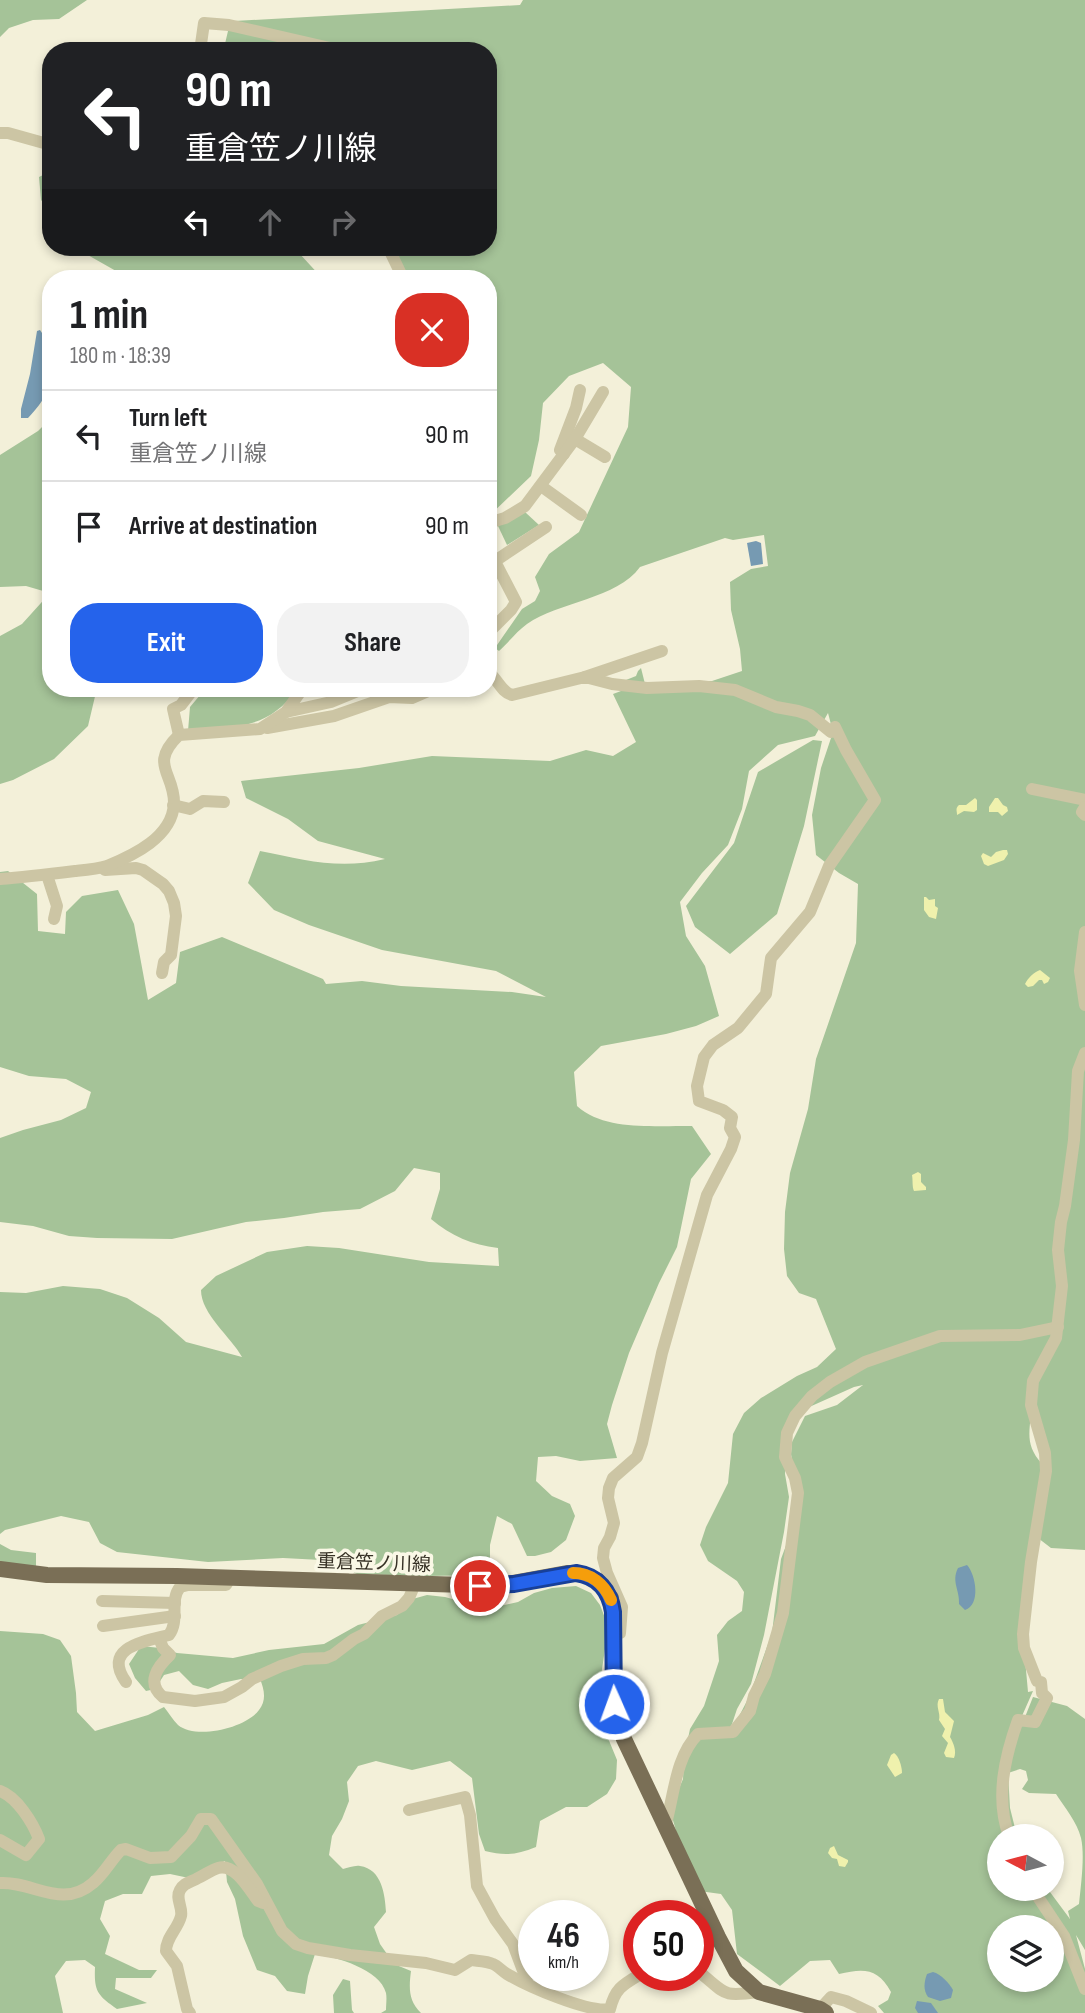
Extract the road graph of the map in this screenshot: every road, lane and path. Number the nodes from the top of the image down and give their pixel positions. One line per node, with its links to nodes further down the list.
1 (201, 42): 2 (street)
2 (305, 42)
3 (0, 132): 4 (street)
4 (42, 142)
5 (580, 390): 8 (street)
6 (603, 392): 7 (street)
7 (575, 439): 8 (street); 9 (street)
8 (564, 454): 10 (street)
9 (605, 457)
10 (541, 486): 11 (street); 12 (street)
11 (581, 515)
12 (497, 520)
13 (546, 527): 14 (street)
14 (497, 560)
15 (497, 565): 16 (street)
16 (497, 624)
17 (662, 650): 18 (street)
18 (585, 677): 19 (street); 50 (street)
19 (497, 681)
20 (187, 697): 28 (street)
21 (297, 697): 26 (street)
22 (343, 697): 26 (street)
23 (389, 697): 25 (street)
24 (389, 697): 27 (street)
25 (414, 697)
26 (286, 712): 27 (street)
27 (260, 729): 28 (street)
28 (179, 735): 32 (street)
29 (1032, 789): 30 (street)
30 (1085, 800)
31 (224, 802): 32 (street)
32 (173, 806): 35 (street)
33 (1085, 807): 34 (street)
34 (1085, 816)
35 (94, 868): 36 (street); 40 (street)
36 (47, 874): 37 (street); 38 (street)
37 (0, 879)
38 (54, 919)
39 (1085, 932): 41 (street)
40 (162, 973)
41 (1085, 1005)
42 (1085, 1053): 43 (street)
43 (1058, 1327): 55 (street); 56 (street)
44 (0, 1569): 45 (main road, 重倉笠ノ川線)
45 (232, 1577): 46 (main road, 重倉笠ノ川線); 48 (street)
46 (415, 1584): 50 (main road, 重倉笠ノ川線); 51 (street)
47 (102, 1601): 48 (street)
48 (175, 1610): 49 (street); 51 (street)
49 (103, 1626)
50 (614, 1634): 56 (main road, 重倉笠ノ川線)
51 (159, 1638): 52 (street)
52 (125, 1682)
53 (0, 1791): 57 (street)
54 (409, 1810): 61 (street)
55 (1005, 1824)
56 (665, 1827): 67 (main road, 重倉笠ノ川線)
57 (0, 1840)
58 (0, 1883): 60 (street)
59 (1041, 1901): 65 (street)
60 (269, 1907): 62 (street); 69 (street)
61 (518, 1958)
62 (518, 1980)
63 (623, 1985): 66 (street)
64 (714, 1985): 67 (street)
65 (1085, 1989)
66 (542, 1991)
67 (759, 1992): 68 (main road, 重倉笠ノ川線)
68 (823, 2011): 70 (street)
69 (190, 2013)
70 (871, 2013)

